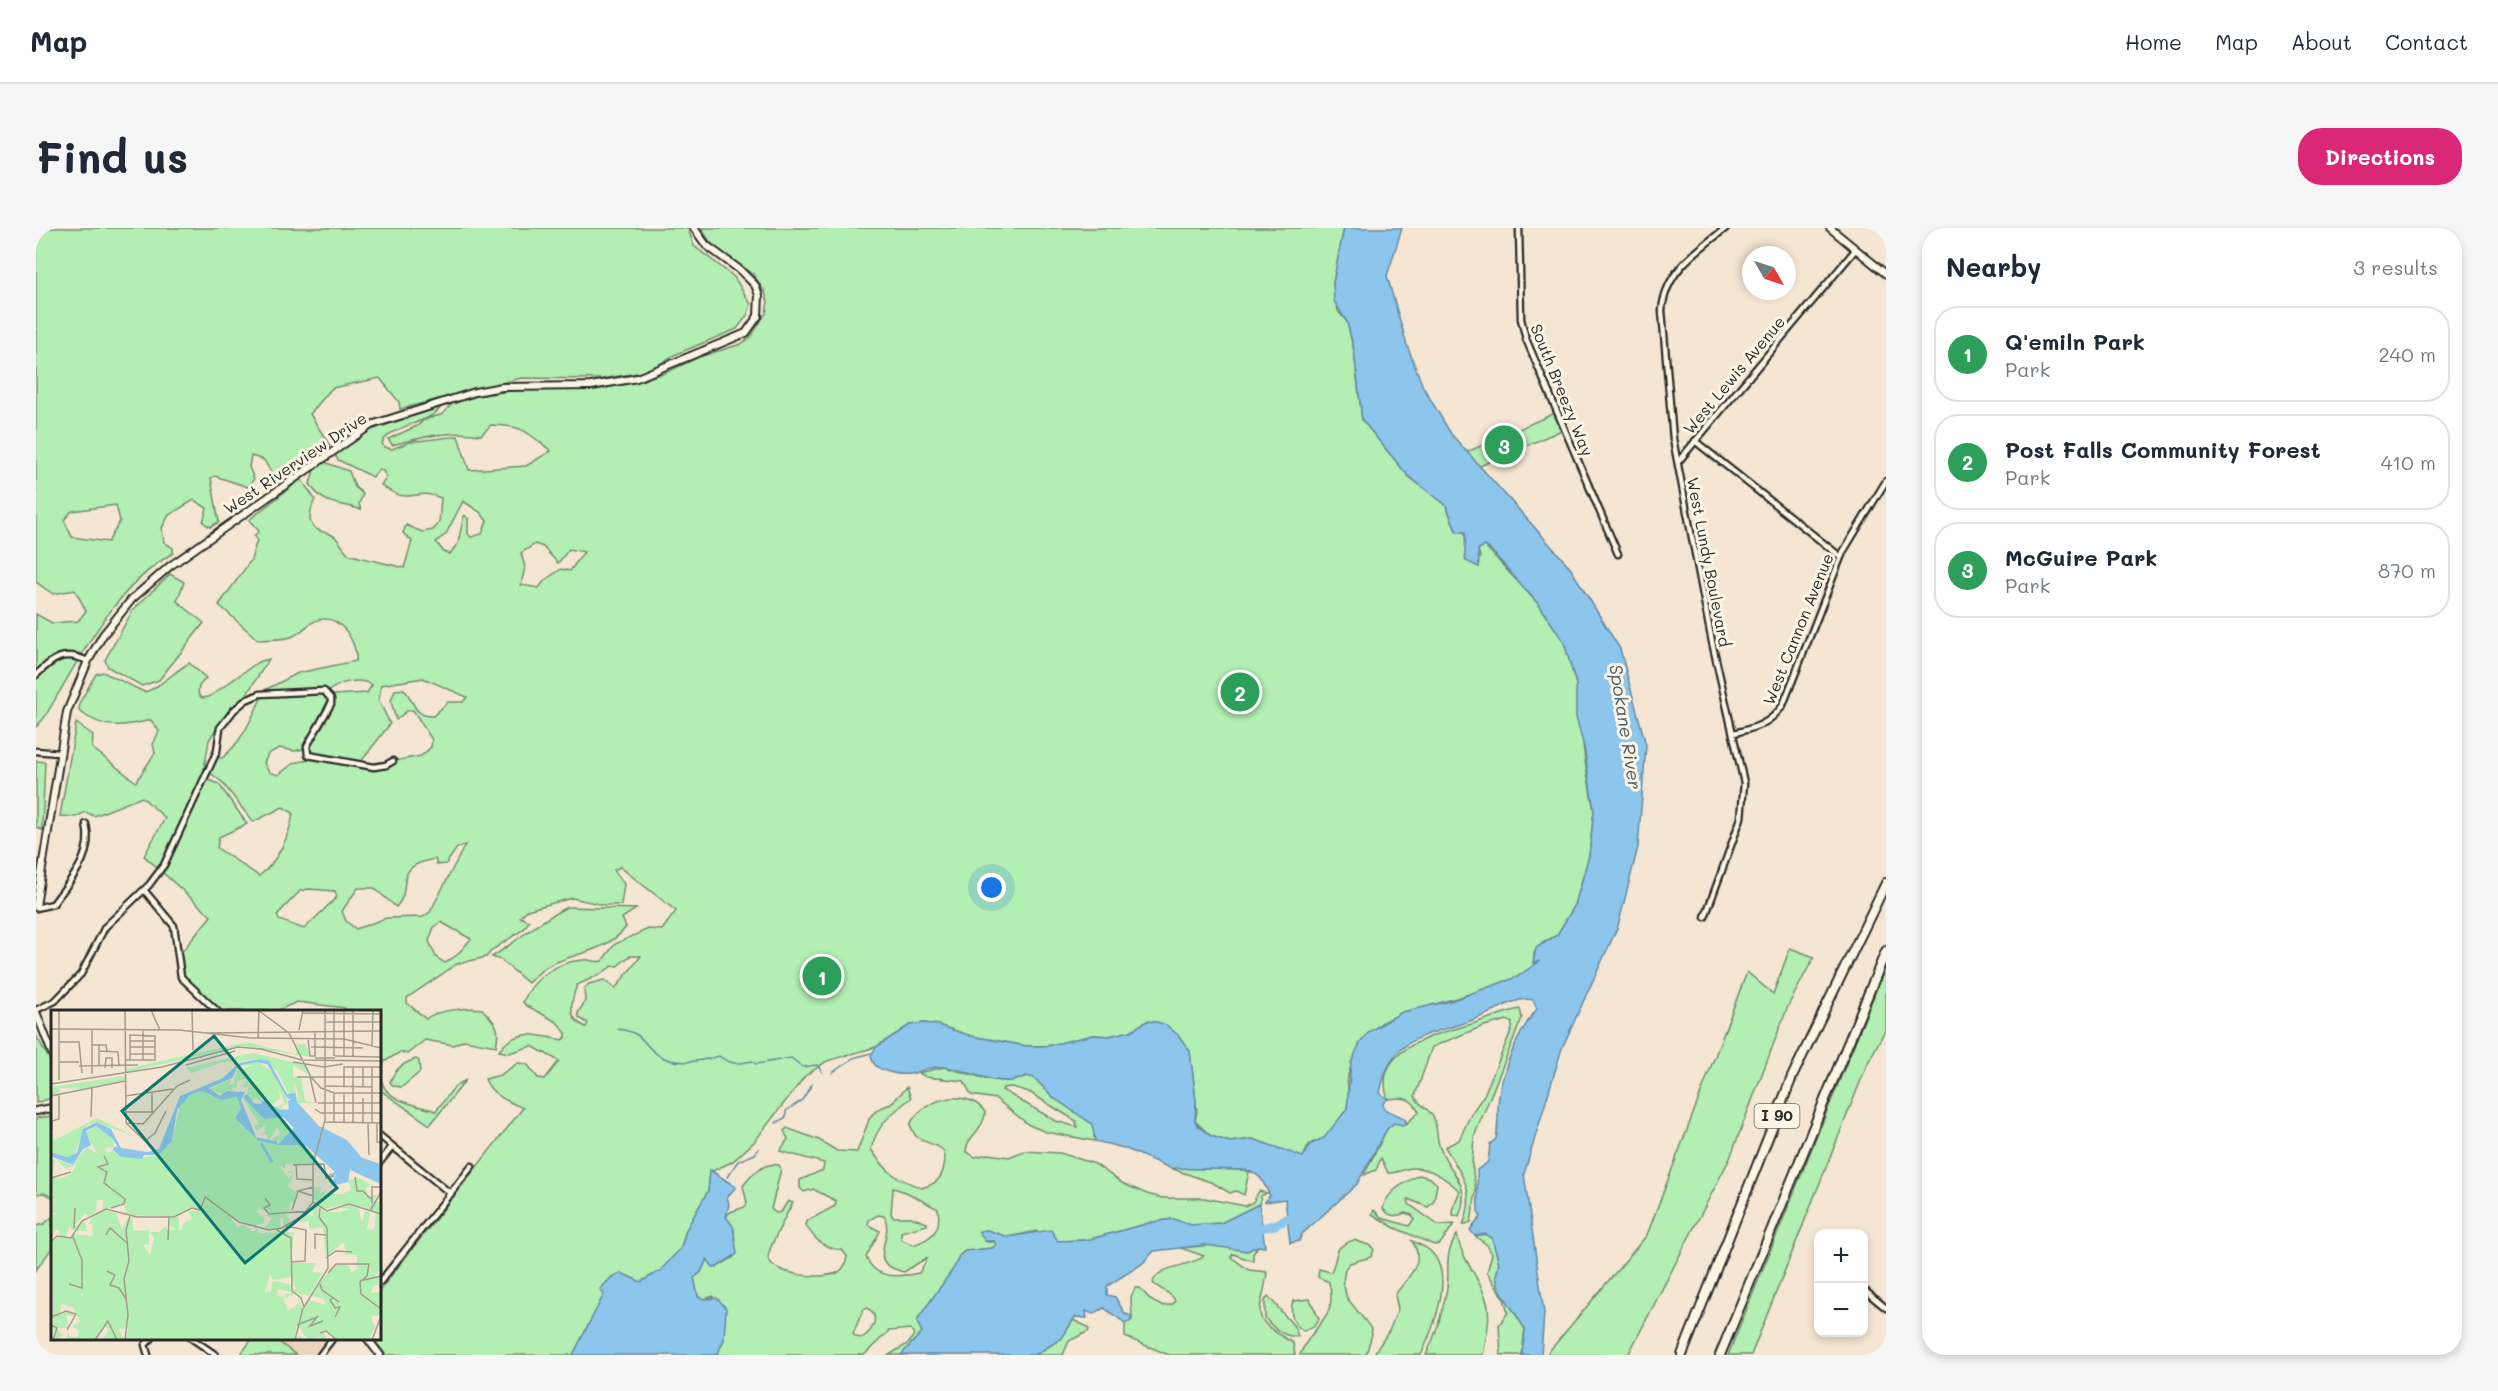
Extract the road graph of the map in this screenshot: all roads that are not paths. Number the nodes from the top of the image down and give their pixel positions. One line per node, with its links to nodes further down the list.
1 (694, 228): 12 (street, West Riverview Drive)
2 (1519, 228): 10 (street, South Breezy Way)
3 (1725, 228): 8 (street, West Lundy Boulevard)
4 (1830, 228): 5 (street)
5 (1856, 249): 6 (street); 7 (street, West Lewis Avenue)
6 (1886, 274)
7 (1695, 441): 8 (street, West Lewis Avenue); 11 (street)
8 (1678, 462): 14 (street, West Lundy Boulevard)
9 (1886, 481): 11 (street, West Cannon Avenue)
10 (1618, 554)
11 (1841, 557): 14 (street, West Cannon Avenue)
12 (88, 661): 13 (street); 16 (street, West Riverview Drive)
13 (36, 675)
14 (1734, 733): 22 (street, West Lundy Boulevard)
15 (36, 751): 16 (street)
16 (58, 753): 21 (street, West Riverview Drive)
17 (393, 760): 20 (street)
18 (86, 824): 21 (street)
19 (1886, 883): 43 (highway, I 90)
20 (144, 890): 24 (street); 25 (street)
21 (36, 907)
22 (1705, 916)
23 (1886, 951): 44 (highway, I 90)
24 (217, 1010)
25 (36, 1011): 26 (street)
26 (51, 1050)
27 (381, 1137): 28 (street)
28 (392, 1147): 29 (street); 31 (street)
29 (381, 1161)
30 (472, 1166): 31 (street)
31 (451, 1194): 32 (street)
32 (381, 1281)
33 (1868, 1294): 34 (street)
34 (1886, 1308)
35 (150, 1340): 39 (street)
36 (194, 1340): 40 (street)
37 (331, 1340): 41 (street)
38 (369, 1340): 42 (street)
39 (148, 1355)
40 (216, 1355)
41 (320, 1355)
42 (380, 1355)
43 (1682, 1355)
44 (1720, 1355)

